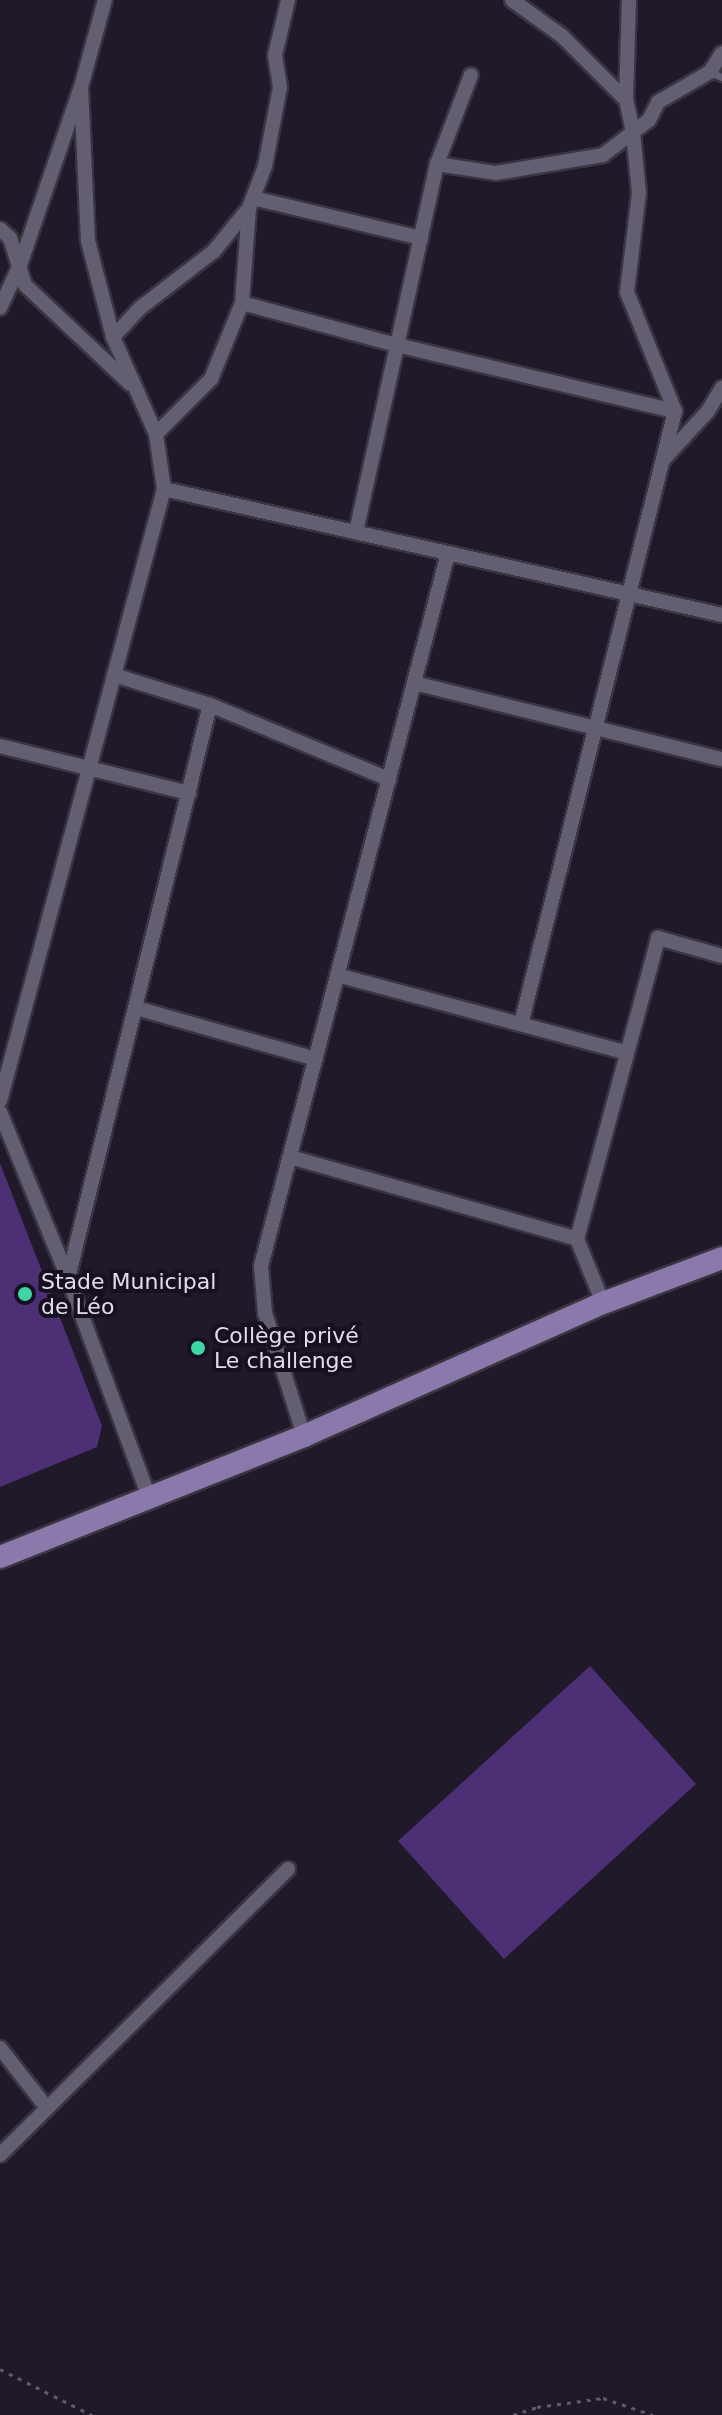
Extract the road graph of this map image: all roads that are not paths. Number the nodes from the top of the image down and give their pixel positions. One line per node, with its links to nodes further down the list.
1 (105, 0): 8 (street)
2 (288, 0): 12 (street)
3 (512, 0): 9 (street)
4 (629, 0): 9 (street)
5 (722, 53): 6 (street)
6 (716, 74): 10 (street)
7 (471, 75): 11 (street)
8 (81, 87): 15 (street); 18 (street)
9 (626, 100): 10 (street)
10 (633, 132): 11 (street); 22 (street)
11 (437, 164): 14 (street)
12 (251, 203): 14 (street); 16 (street); 18 (street)
13 (0, 229): 15 (street)
14 (421, 238): 19 (street)
15 (20, 265): 17 (street); 21 (street)
16 (242, 303): 19 (street); 23 (street)
17 (0, 308)
18 (113, 337): 21 (street)
19 (397, 345): 22 (street); 26 (street)
20 (722, 388): 24 (street)
21 (139, 393): 23 (street)
22 (675, 411): 24 (street)
23 (156, 434): 25 (street)
24 (662, 461): 28 (street)
25 (164, 489): 26 (street); 30 (street)
26 (356, 532): 27 (street)
27 (448, 553): 28 (street); 31 (street)
28 (628, 594): 29 (street); 33 (street)
29 (722, 615)
30 (114, 675): 32 (street); 36 (street)
31 (414, 683): 33 (street); 37 (street)
32 (210, 705): 37 (street); 38 (street)
33 (595, 727): 35 (street); 42 (street)
34 (0, 746): 36 (street)
35 (722, 759)
36 (89, 770): 38 (street); 45 (street)
37 (389, 779): 40 (street)
38 (189, 793): 41 (street)
39 (722, 956): 43 (street)
40 (337, 975): 42 (street); 44 (street)
41 (136, 1008): 44 (street); 50 (street)
42 (521, 1024): 43 (street)
43 (625, 1052): 48 (street)
44 (316, 1059): 47 (street)
45 (0, 1101)
46 (0, 1112): 50 (street)
47 (290, 1157): 48 (street); 52 (street)
48 (577, 1239): 51 (street)
49 (722, 1258): 51 (main road)
50 (68, 1278): 53 (street)
51 (603, 1303): 52 (main road)
52 (304, 1436): 53 (main road)
53 (149, 1497): 54 (main road)
54 (0, 1557)
55 (288, 1869): 57 (street)
56 (0, 2048): 57 (street)
57 (47, 2108): 58 (street)
58 (0, 2155)

